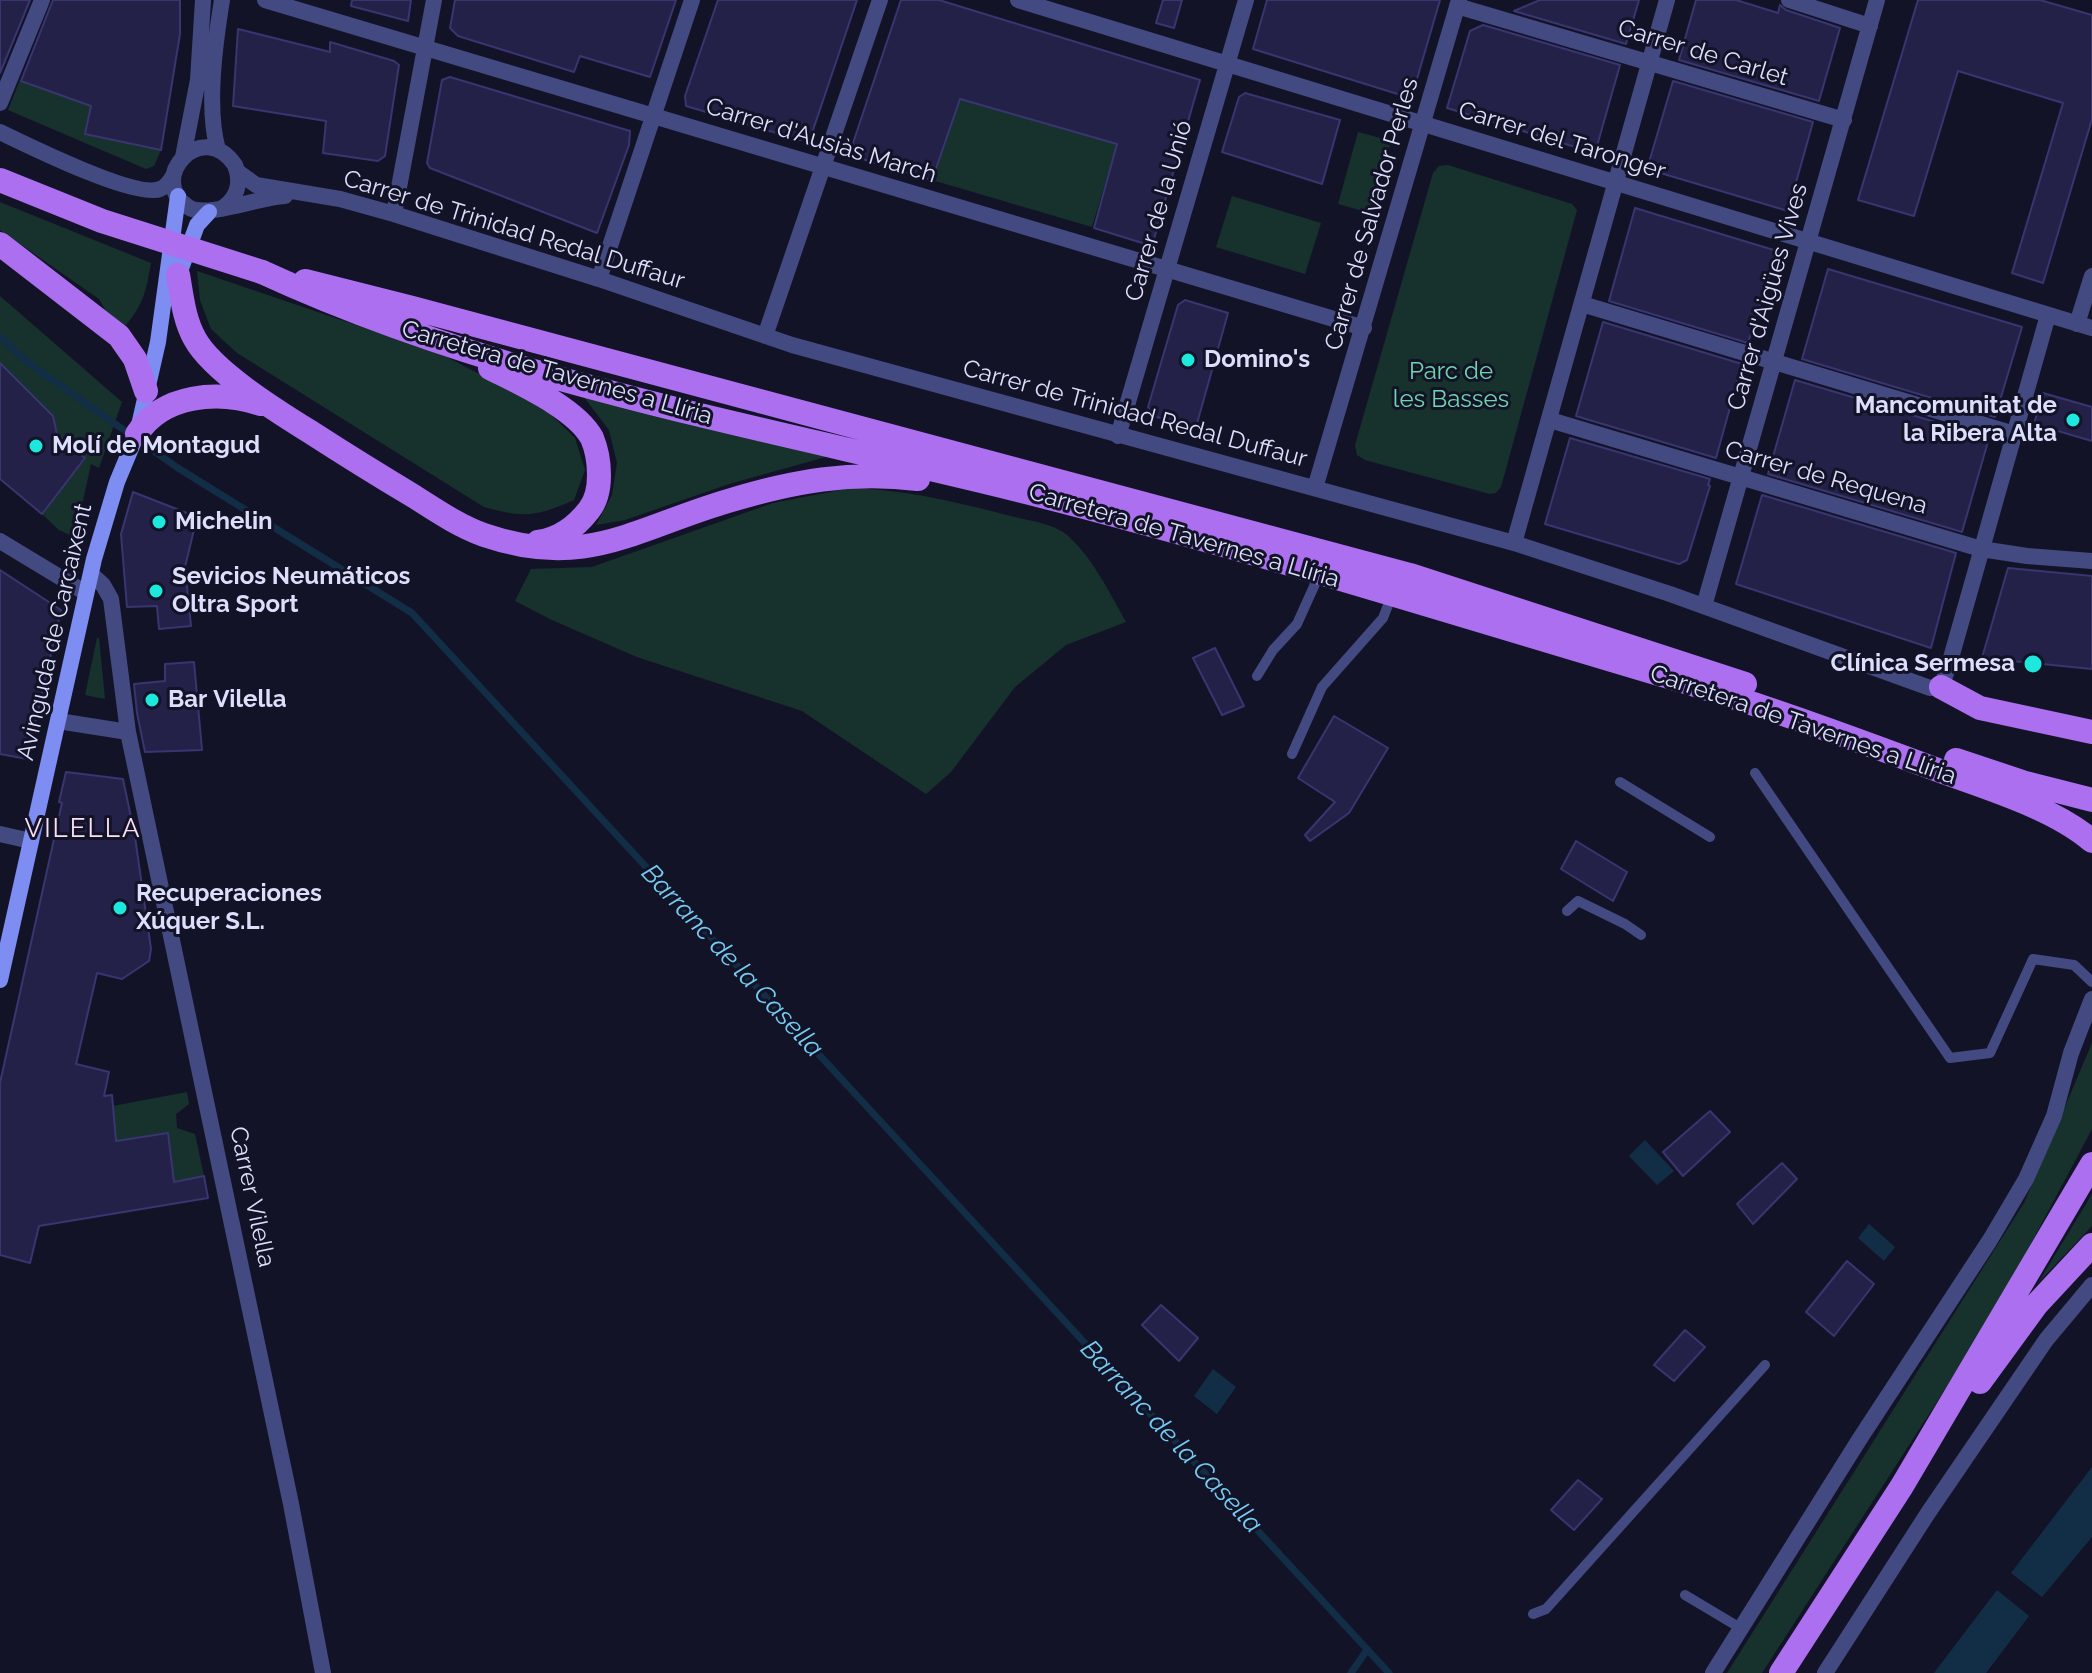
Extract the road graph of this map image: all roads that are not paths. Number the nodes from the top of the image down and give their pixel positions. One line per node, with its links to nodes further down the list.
1 (42, 0): 19 (street)
2 (203, 0): 25 (street)
3 (222, 0): 24 (street)
4 (265, 0): 16 (street, Carrer d'Ausiàs March)
5 (434, 0): 16 (street)
6 (692, 0): 20 (street)
7 (880, 0): 26 (street)
8 (1018, 0): 14 (street, Carrer del Taronger)
9 (1246, 0): 18 (street, Carrer de la Unió)
10 (1667, 0): 17 (street)
11 (1789, 0): 15 (street)
12 (1877, 0): 15 (street, Carrer d'Aigües Vives)
13 (1458, 3): 17 (street, Carrer de Carlet); 22 (street, Carrer de Salvador Perles)
14 (1064, 7): 18 (street, Carrer del Taronger)
15 (1870, 26): 21 (street, Carrer d'Aigües Vives)
16 (426, 47): 20 (street, Carrer d'Ausiàs March); 34 (street)
17 (1649, 62): 21 (street, Carrer de Carlet); 30 (street)
18 (1226, 65): 22 (street, Carrer del Taronger); 37 (street, Carrer de la Unió)
19 (0, 103)
20 (653, 115): 26 (street, Carrer d'Ausiàs March); 41 (street)
21 (1844, 120): 35 (street, Carrer d'Aigües Vives)
22 (1422, 124): 30 (street, Carrer del Taronger); 46 (street, Carrer de Salvador Perles)
23 (0, 132): 28 (street)
24 (218, 150): 25 (street); 27 (street)
25 (183, 157): 28 (street)
26 (821, 167): 37 (street, Carrer d'Ausiàs March); 48 (street)
27 (238, 172): 31 (street, Carrer de Trinidad Redal Duffaur); 33 (street)
28 (173, 176): 32 (street)
29 (0, 180): 38 (main road, Carretera de Tavernes a Llíria, bridge)
30 (1616, 181): 35 (street, Carrer del Taronger); 42 (street)
31 (313, 195): 33 (street, Carrer de Trinidad Redal Duffaur); 34 (street, Carrer de Trinidad Redal Duffaur)
32 (178, 196): 33 (street); 44 (main road)
33 (215, 211): 39 (main road)
34 (394, 214): 41 (street, Carrer de Trinidad Redal Duffaur)
35 (1810, 241): 43 (street, Carrer del Taronger); 49 (street, Carrer d'Aigües Vives)
36 (0, 244): 50 (main road)
37 (1166, 271): 46 (street, Carrer d'Ausiàs March); 54 (street, Carrer de la Unió)
38 (262, 272): 47 (main road, Carretera de Tavernes a Llíria); 76 (main road, Carretera de Tavernes a Llíria)
39 (178, 275): 44 (main road); 51 (main road)
40 (2092, 276): 45 (street)
41 (599, 279): 48 (street, Carrer de Trinidad Redal Duffaur)
42 (1582, 304): 49 (street); 52 (street)
43 (2048, 315): 45 (street, Carrer del Taronger); 53 (street)
44 (162, 325): 50 (main road, Avinguda de Carcaixent)
45 (2085, 326)
46 (1364, 328): 56 (street, Carrer de Salvador Perles)
47 (423, 336): 59 (main road); 61 (main road, Carretera de Tavernes a Llíria)
48 (765, 336): 54 (street, Carrer de Trinidad Redal Duffaur)
49 (1774, 363): 53 (street); 55 (street, Carrer d'Aigües Vives)
50 (144, 412): 51 (main road); 64 (main road, Avinguda de Carcaixent)
51 (291, 420): 59 (main road)
52 (1550, 420): 55 (street, Carrer de Requena); 58 (street)
53 (2014, 434): 60 (street)
54 (1118, 436): 56 (street, Carrer de Trinidad Redal Duffaur)
55 (1741, 478): 60 (street, Carrer de Requena); 67 (street, Carrer d'Aigües Vives)
56 (1315, 488): 58 (street, Carrer de Trinidad Redal Duffaur)
57 (0, 541): 65 (street)
58 (1514, 543): 67 (street, Carrer de Trinidad Redal Duffaur)
59 (523, 545): 61 (main road)
60 (1981, 549): 62 (street, Carrer de Requena); 69 (street)
61 (1256, 554): 63 (main road, Carretera de Tavernes a Llíria)
62 (2092, 561)
63 (1320, 573): 66 (main road, Carretera de Tavernes a Llíria); 68 (lane)
64 (91, 574): 65 (main road, Avinguda de Carcaixent); 71 (street, Carrer Vilella)
65 (86, 593): 70 (main road, Avinguda de Carcaixent)
66 (1392, 595): 73 (lane); 80 (main road, Carretera de Tavernes a Llíria)
67 (1704, 606): 69 (street, Carrer de Trinidad Redal Duffaur)
68 (1257, 676)
69 (1941, 687): 72 (main road)
70 (58, 721): 71 (street); 79 (main road, Avinguda de Carcaixent)
71 (128, 732): 94 (street, Carrer Vilella)
72 (2092, 732)
73 (1292, 754)
74 (1755, 773): 84 (lane)
75 (1620, 782): 78 (lane)
76 (2092, 800)
77 (0, 834): 79 (street)
78 (1710, 837)
79 (31, 841): 83 (main road, Avinguda de Carcaixent)
80 (2092, 841)
81 (1567, 911): 82 (lane)
82 (1641, 935)
83 (0, 980)
84 (2092, 982)
85 (2092, 999): 93 (street)
86 (2092, 1164): 90 (main road)
87 (2092, 1245): 90 (main road)
88 (2092, 1285): 97 (street)
89 (1765, 1365): 92 (lane)
90 (1902, 1486): 96 (main road)
91 (1685, 1595): 93 (lane)
92 (1533, 1614)
93 (1742, 1629): 95 (street)
94 (323, 1673)
95 (1713, 1673)
96 (1781, 1673)
97 (1825, 1673)

